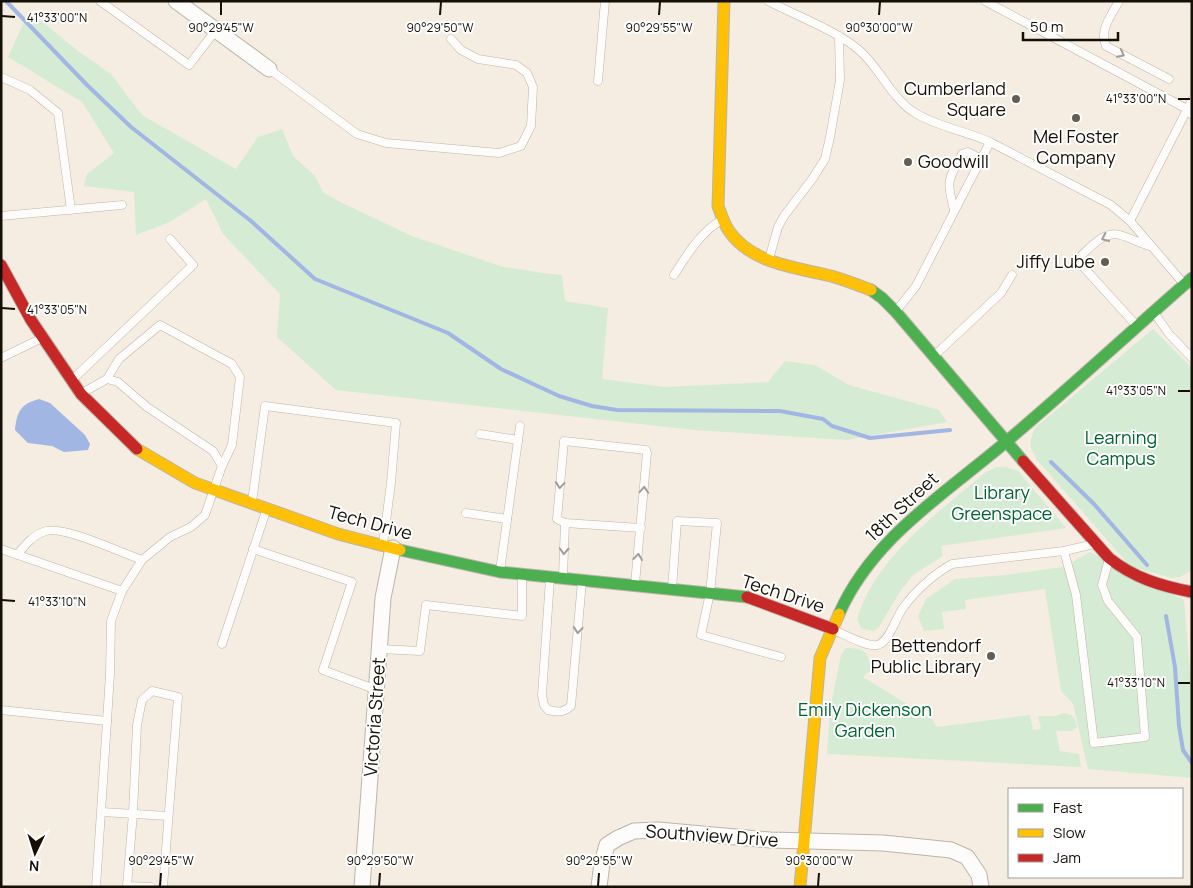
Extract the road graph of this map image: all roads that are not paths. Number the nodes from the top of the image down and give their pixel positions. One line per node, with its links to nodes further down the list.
1 (100, 1): 8 (lane)
2 (176, 1): 8 (street)
3 (605, 1): 14 (lane)
4 (724, 1): 23 (street)
5 (768, 1): 9 (lane)
6 (985, 1): 16 (lane)
7 (1118, 1): 13 (lane, one-way to 13)
8 (216, 30): 11 (street)
9 (839, 36): 17 (lane); 27 (lane)
10 (451, 39): 11 (lane)
11 (269, 69)
12 (1, 77): 20 (lane)
13 (1169, 79)
14 (598, 81)
15 (1192, 100): 16 (lane)
16 (1189, 112): 24 (lane)
17 (990, 142): 18 (lane); 24 (lane)
18 (981, 158): 21 (lane); 21 (lane)
19 (122, 205): 20 (lane)
20 (70, 210): 22 (lane)
21 (954, 210): 32 (lane)
22 (1, 216)
23 (722, 220): 27 (street); 29 (lane)
24 (1130, 221): 26 (lane)
25 (170, 239): 40 (lane)
26 (1150, 246): 31 (lane); 34 (lane, one-way to 34)
27 (768, 261): 32 (street)
28 (1, 265): 35 (street, Tech Drive)
29 (674, 274)
30 (1012, 276): 36 (lane)
31 (1188, 281): 33 (street, 18th Street)
32 (896, 312): 36 (street)
33 (1153, 312): 34 (street, 18th Street); 38 (lane)
34 (1137, 326): 45 (street, 18th Street)
35 (43, 338): 37 (lane); 40 (street, Tech Drive)
36 (933, 356): 45 (street)
37 (1, 358)
38 (1192, 358)
39 (107, 379): 41 (lane); 46 (lane); 46 (lane)
40 (72, 380): 41 (street, Tech Drive)
41 (81, 394): 47 (street, Tech Drive)
42 (520, 426): 44 (lane)
43 (480, 434): 44 (lane)
44 (518, 440): 51 (lane)
45 (1006, 442): 54 (street); 72 (street, 18th Street)
46 (222, 466): 47 (lane)
47 (215, 490): 48 (street, Tech Drive); 61 (lane)
48 (252, 503): 49 (street, Tech Drive); 55 (lane)
49 (267, 509): 55 (street, Tech Drive); 57 (lane)
50 (466, 513): 51 (lane)
51 (507, 519): 62 (lane)
52 (566, 523): 53 (lane); 53 (lane, one-way to 52); 65 (lane, one-way to 65)
53 (641, 528): 67 (lane, one-way to 53)
54 (1096, 544): 58 (lane); 60 (street)
55 (388, 547): 62 (street, Tech Drive); 74 (street, Victoria Street)
56 (1, 549): 59 (lane)
57 (253, 549): 73 (lane); 76 (lane)
58 (1064, 551): 60 (lane); 72 (lane)
59 (17, 554): 61 (lane); 69 (lane)
60 (1109, 558): 70 (street)
61 (142, 560): 69 (lane)
62 (500, 572): 63 (street, Tech Drive)
63 (522, 575): 64 (street, Tech Drive); 74 (lane)
64 (550, 578): 65 (street, Tech Drive); 66 (lane, one-way to 64)
65 (563, 580): 66 (street, Tech Drive)
66 (582, 581): 67 (street, Tech Drive)
67 (635, 586): 68 (street, Tech Drive)
68 (672, 589): 71 (street, Tech Drive); 71 (lane)
69 (122, 591): 78 (lane)
70 (1192, 592)
71 (710, 593): 72 (street, Tech Drive); 75 (lane)
72 (833, 629): 82 (street, 18th Street)
73 (222, 644)
74 (380, 649): 76 (street, Victoria Street)
75 (781, 657)
76 (377, 690): 86 (street, Victoria Street)
77 (1, 710): 78 (lane)
78 (106, 721): 79 (lane)
79 (102, 812): 80 (lane); 83 (lane)
80 (133, 813): 81 (lane); 81 (lane); 84 (lane)
81 (168, 816): 85 (lane)
82 (804, 841): 87 (street, Southview Drive); 88 (street, 18th Street); 89 (street)
83 (96, 887)
84 (151, 887)
85 (164, 887)
86 (362, 887)
87 (599, 887)
88 (800, 887)
89 (981, 887)

